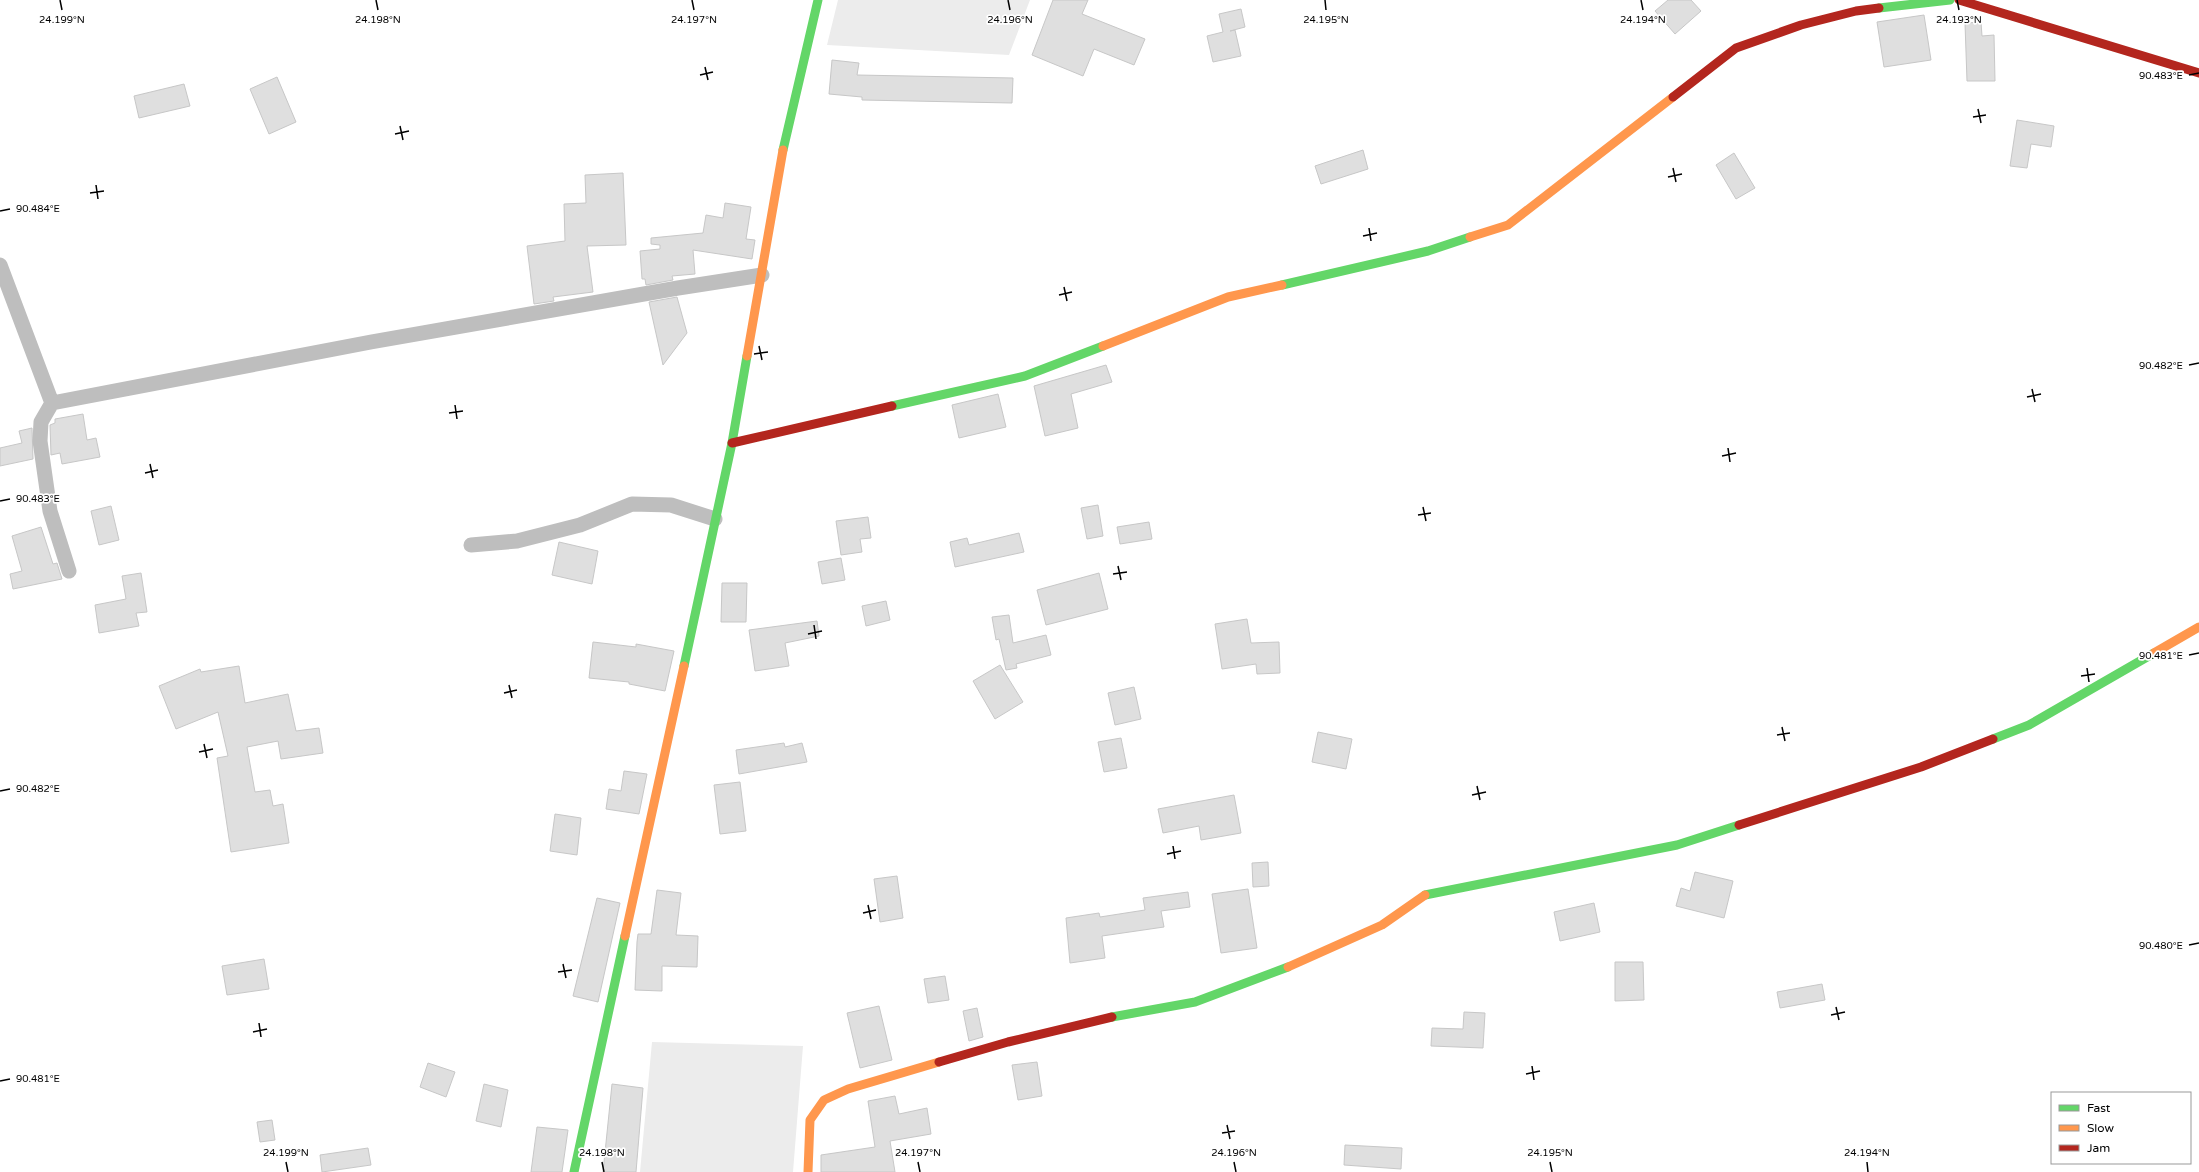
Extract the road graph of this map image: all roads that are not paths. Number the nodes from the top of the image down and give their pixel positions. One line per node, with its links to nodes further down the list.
1 (818, 0): 6 (street)
2 (1950, 0): 8 (street)
3 (1959, 0): 4 (street)
4 (2199, 73)
5 (0, 265): 7 (street)
6 (762, 275): 7 (street); 8 (street)
7 (52, 403): 11 (street)
8 (732, 443): 9 (street)
9 (715, 519): 10 (street); 13 (street)
10 (471, 545)
11 (69, 571)
12 (2199, 627): 14 (street)
13 (574, 1172)
14 (808, 1172)

